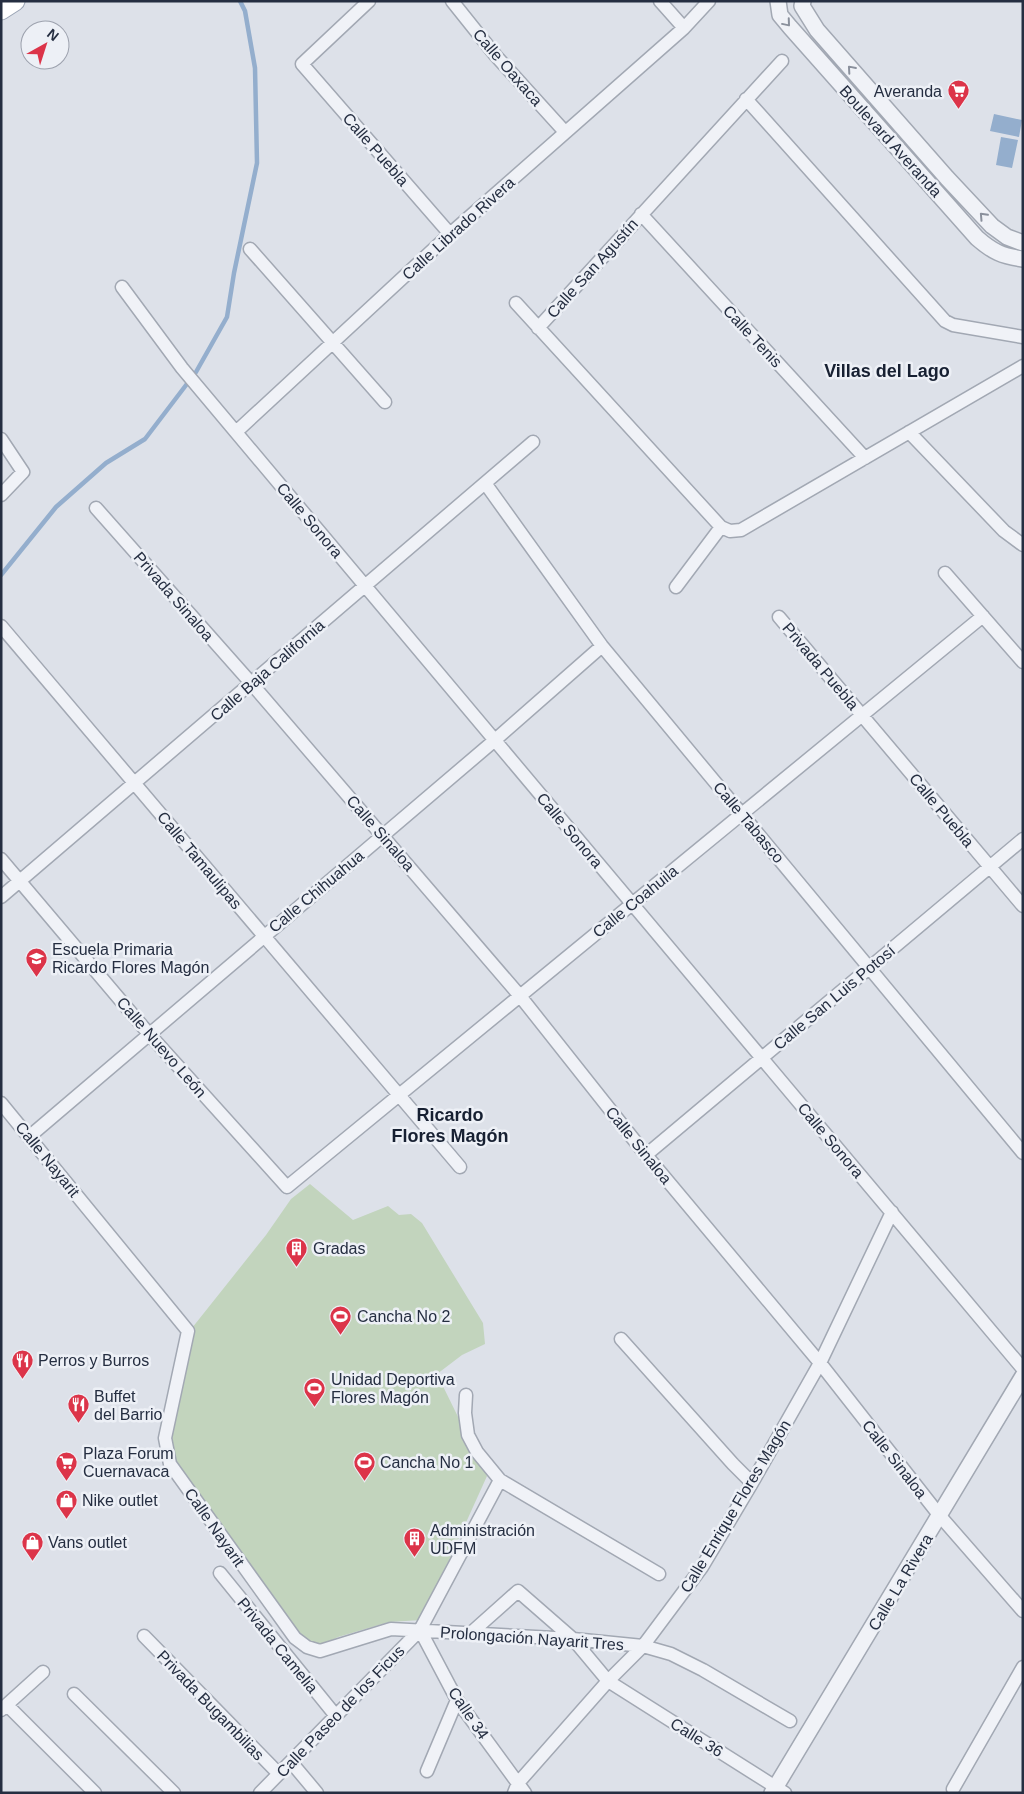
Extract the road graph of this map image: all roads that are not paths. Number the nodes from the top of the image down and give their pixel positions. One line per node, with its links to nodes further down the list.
1 (15, 1): 8 (main road)
2 (369, 1): 16 (street, Calle Puebla)
3 (452, 1): 12 (street, Calle Oaxaca)
4 (660, 1): 9 (street)
5 (709, 1): 9 (street, Calle Librado Rivera)
6 (778, 1): 14 (street, Boulevard Averanda, one-way to 14)
7 (803, 1): 13 (street, Boulevard Averanda, one-way to 7)
8 (1, 10)
9 (684, 28): 12 (street, Calle Librado Rivera)
10 (782, 61): 11 (street, Calle San Agustín)
11 (746, 99): 15 (street, Calle San Agustín); 23 (street)
12 (565, 132): 16 (street, Calle Librado Rivera)
13 (947, 178): 14 (street); 17 (street, Boulevard Averanda, one-way to 13)
14 (934, 189): 19 (street, Boulevard Averanda)
15 (641, 214): 22 (street, Calle San Agustín); 31 (street, Calle Tenis)
16 (450, 234): 24 (street, Calle Librado Rivera)
17 (1023, 243)
18 (250, 249): 24 (street)
19 (1023, 259)
20 (122, 287): 27 (street, Calle Sonora)
21 (516, 303): 22 (street)
22 (538, 328): 35 (street, Calle San Agustín)
23 (1023, 337)
24 (332, 342): 26 (street); 27 (street, Calle Librado Rivera)
25 (1023, 366): 28 (street)
26 (385, 402)
27 (236, 432): 38 (street, Calle Sonora)
28 (909, 432): 31 (street); 36 (street)
29 (1, 439): 33 (street)
30 (533, 442): 32 (street, Calle Baja California)
31 (865, 458): 35 (street)
32 (485, 483): 38 (street, Calle Baja California); 43 (street, Calle Tabasco)
33 (1, 495)
34 (96, 508): 45 (street, Privada Sinaloa)
35 (721, 526): 39 (street)
36 (1023, 545)
37 (945, 573): 41 (street)
38 (365, 586): 45 (street, Calle Baja California); 47 (street, Calle Sonora)
39 (676, 587)
40 (779, 616): 46 (street, Privada Puebla)
41 (984, 616): 44 (street); 46 (street, Calle Coahuila)
42 (1, 626): 48 (street, Calle Tamaulipas)
43 (602, 646): 47 (street, Calle Chihuahua); 49 (street, Calle Tabasco)
44 (1023, 662)
45 (251, 683): 48 (street, Calle Baja California); 50 (street, Calle Sinaloa)
46 (862, 715): 49 (street, Calle Coahuila); 53 (street, Calle Puebla)
47 (495, 740): 50 (street, Calle Chihuahua); 56 (street, Calle Sonora)
48 (134, 783): 54 (street, Calle Baja California); 58 (street, Calle Tamaulipas)
49 (742, 814): 56 (street, Calle Coahuila); 59 (street, Calle Tabasco)
50 (382, 835): 58 (street, Calle Chihuahua); 60 (street, Calle Sinaloa)
51 (1023, 839): 53 (street, Calle San Luis Potosí)
52 (1, 859): 54 (street, Calle Nuevo León)
53 (990, 866): 57 (street, Calle Puebla); 59 (street, Calle San Luis Potosí)
54 (20, 881): 55 (street, Calle Baja California); 61 (street, Calle Nuevo León)
55 (1, 897)
56 (632, 904): 60 (street, Calle Coahuila); 62 (street, Calle Sonora)
57 (1023, 906)
58 (264, 936): 61 (street, Calle Chihuahua); 63 (street, Calle Tamaulipas)
59 (869, 968): 62 (street, Calle San Luis Potosí); 66 (street, Calle Tabasco)
60 (520, 996): 63 (street, Calle Coahuila); 67 (street, Calle Sinaloa)
61 (149, 1034): 65 (street, Calle Chihuahua); 69 (street, Calle Nuevo León)
62 (762, 1058): 67 (street, Calle San Luis Potosí); 70 (street, Calle Sonora)
63 (399, 1095): 68 (street, Calle Tamaulipas); 69 (street, Calle Coahuila)
64 (1, 1103): 65 (street, Calle Nayarit)
65 (30, 1136): 82 (street, Calle Nayarit)
66 (1023, 1154)
67 (646, 1155): 72 (street, Calle Sinaloa)
68 (460, 1167)
69 (287, 1187)
70 (892, 1212): 72 (street, Calle Enrique Flores Magón); 73 (street, Calle Sonora)
71 (622, 1339): 77 (street)
72 (820, 1363): 77 (street, Calle Enrique Flores Magón); 78 (street, Calle Sinaloa)
73 (1023, 1369)
74 (1023, 1376): 78 (street, Calle La Rivera)
75 (466, 1395): 76 (street)
76 (500, 1480): 80 (street); 82 (street, Calle Paseo de los Ficus)
77 (752, 1483): 86 (street, Calle Enrique Flores Magón)
78 (940, 1516): 81 (street, Calle Sinaloa); 100 (street, Calle La Rivera)
79 (220, 1573): 93 (street, Privada Camelia)
80 (659, 1574)
81 (1023, 1611)
82 (420, 1630): 83 (street, Prolongación Nayarit Tres); 91 (street, Calle 34); 93 (street, Calle Paseo de los Ficus)
83 (472, 1632): 85 (street, Prolongación Nayarit Tres); 85 (street, Calle 36)
84 (144, 1636): 97 (street, Privada Bugambilias)
85 (573, 1639): 86 (street, Prolongación Nayarit Tres); 89 (street, Calle 36)
86 (643, 1646): 89 (street, Calle Enrique Flores Magón); 94 (street, Prolongación Nayarit Tres)
87 (1023, 1667): 99 (street)
88 (43, 1672): 92 (street)
89 (608, 1681): 98 (street, Calle Enrique Flores Magón); 100 (street, Calle 36)
90 (74, 1694): 102 (street)
91 (457, 1700): 96 (street); 98 (street, Calle 34)
92 (4, 1708): 101 (street)
93 (336, 1716): 95 (street, Calle Paseo de los Ficus)
94 (790, 1721)
95 (291, 1762): 97 (street, Calle Paseo de los Ficus); 104 (street)
96 (427, 1771)
97 (279, 1774): 103 (street, Calle Paseo de los Ficus)
98 (519, 1789)
99 (953, 1789)
100 (778, 1791)
101 (95, 1793)
102 (174, 1793)
103 (260, 1793)
104 (317, 1793)

